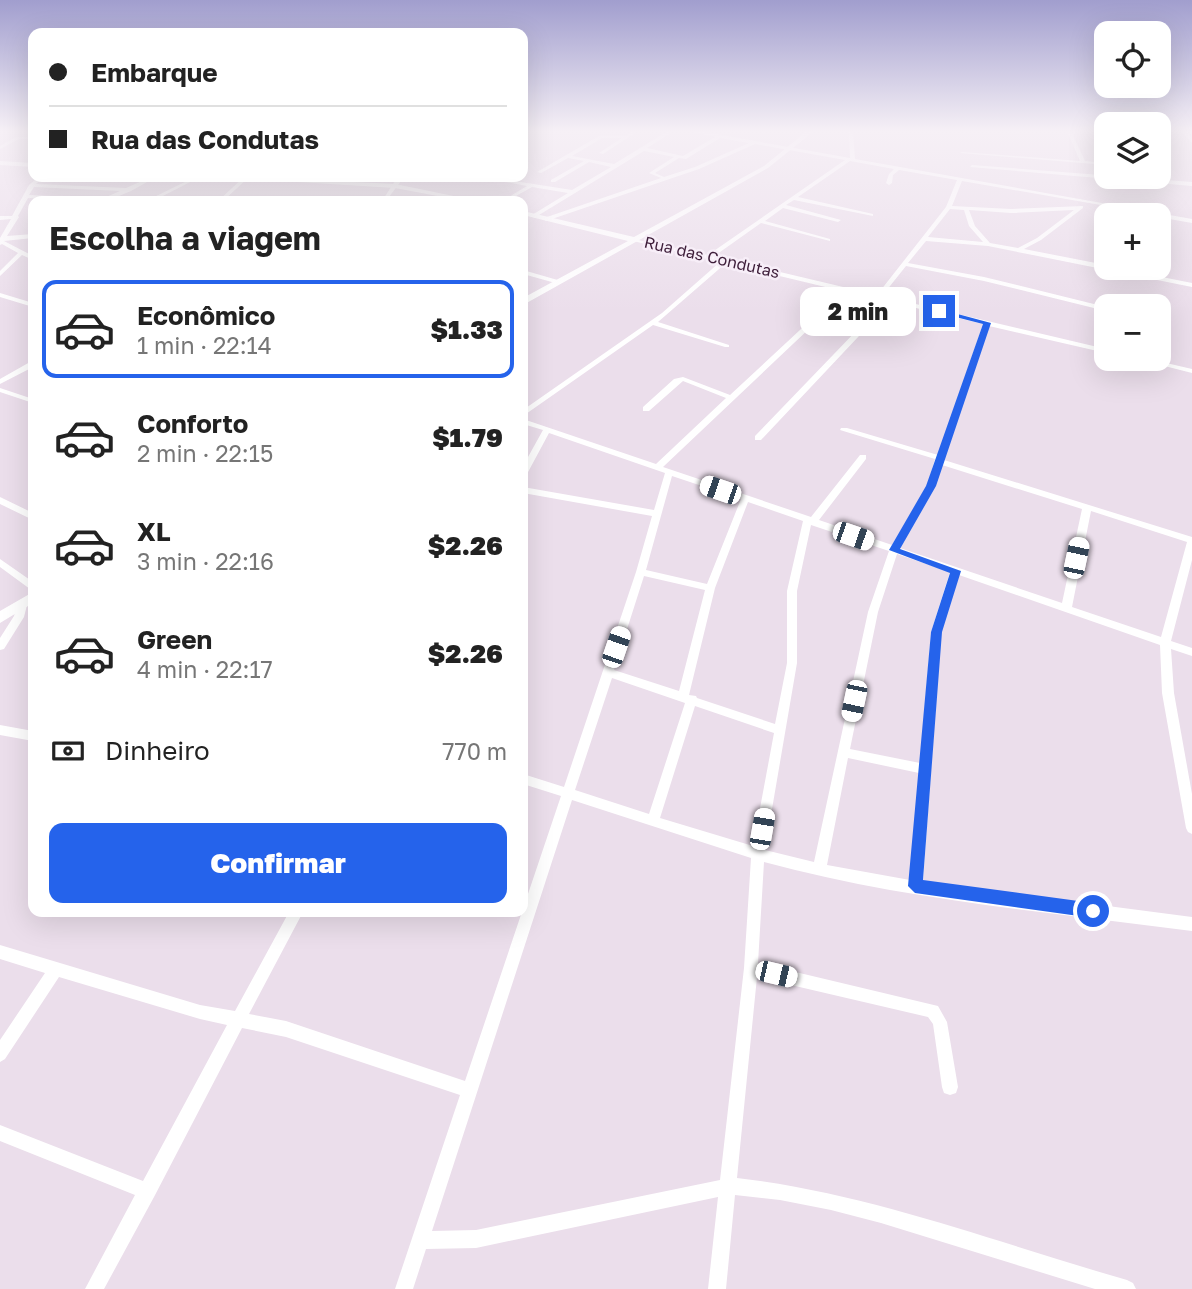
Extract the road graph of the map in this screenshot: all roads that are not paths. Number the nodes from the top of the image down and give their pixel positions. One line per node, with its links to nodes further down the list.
1 (29, 191): 15 (street)
2 (127, 191): 16 (street)
3 (128, 191): 14 (street)
4 (170, 191): 14 (street)
5 (422, 191): 17 (street)
6 (567, 191): 12 (street)
7 (621, 191): 18 (street)
8 (719, 191): 37 (street)
9 (804, 191): 19 (street)
10 (956, 191): 23 (street)
11 (1034, 191): 20 (street)
12 (572, 192): 28 (street)
13 (600, 194): 18 (street)
14 (162, 195)
15 (26, 196): 29 (street)
16 (116, 196)
17 (448, 196)
18 (607, 196): 32 (street)
19 (794, 198): 22 (street); 27 (street)
20 (1087, 201): 21 (street); 24 (street)
21 (1096, 203)
22 (783, 206): 33 (street); 34 (street)
23 (949, 207): 25 (street); 38 (street)
24 (1079, 208): 25 (street); 42 (street)
25 (966, 209): 41 (street)
26 (528, 214): 28 (street, Rua das Condutas)
27 (871, 215)
28 (534, 216): 32 (street, Rua das Condutas)
29 (16, 217): 30 (street); 40 (street)
30 (0, 218)
31 (1171, 218): 35 (street)
32 (546, 219): 37 (street, Rua das Condutas)
33 (838, 220)
34 (760, 221): 39 (street); 45 (street)
35 (1192, 221)
36 (28, 237): 40 (street)
37 (631, 239): 45 (street, Rua das Condutas); 52 (street)
38 (926, 239): 41 (street); 47 (street)
39 (828, 240)
40 (3, 241): 43 (street)
41 (988, 244): 42 (street)
42 (1020, 249): 48 (street)
43 (20, 254): 44 (street); 50 (street)
44 (28, 256)
45 (710, 256): 46 (street, Rua das Condutas)
46 (726, 260): 54 (street, Rua das Condutas); 61 (street)
47 (906, 264): 56 (street); 60 (street)
48 (1094, 264)
49 (528, 273): 52 (street)
50 (0, 274)
51 (1168, 280): 53 (street)
52 (559, 282): 57 (street)
53 (1192, 285)
54 (847, 289): 56 (street, Rua das Condutas); 70 (street)
55 (0, 295): 59 (street)
56 (879, 296): 58 (street, Rua das Condutas)
57 (528, 299)
58 (890, 299): 62 (street, Rua das Condutas); 77 (street)
59 (28, 303)
60 (1094, 306)
61 (652, 322): 63 (street); 73 (street)
62 (987, 323): 64 (street, Rua das Condutas); 79 (street)
63 (727, 346)
64 (1094, 348)
65 (1171, 366): 67 (street)
66 (28, 367): 68 (street)
67 (1192, 371)
68 (0, 382)
69 (0, 390): 71 (street)
70 (732, 398): 72 (street); 81 (street)
71 (28, 399)
72 (646, 409)
73 (528, 410)
74 (528, 423): 75 (street)
75 (547, 430): 80 (street); 81 (street)
76 (844, 430): 79 (street)
77 (758, 438)
78 (863, 457): 88 (street)
79 (938, 459): 85 (street); 90 (street)
80 (528, 465)
81 (663, 470): 84 (street); 87 (street)
82 (528, 491): 87 (street)
83 (0, 499): 86 (street)
84 (745, 499): 88 (street); 95 (street)
85 (1087, 507): 89 (street); 97 (street)
86 (28, 514)
87 (658, 514): 93 (street)
88 (810, 521): 90 (street); 105 (street)
89 (1192, 541): 99 (street)
90 (894, 550): 92 (street); 107 (street)
91 (0, 562): 94 (street)
92 (955, 571): 97 (street); 108 (street)
93 (641, 572): 95 (street); 102 (street)
94 (28, 583)
95 (710, 588): 103 (street)
96 (27, 601): 98 (street); 100 (street)
97 (1066, 609): 99 (street)
98 (0, 618)
99 (1166, 643): 101 (street); 110 (street)
100 (0, 646)
101 (1192, 652)
102 (608, 672): 103 (street); 111 (street)
103 (687, 697): 105 (street); 112 (street)
104 (0, 730): 106 (street)
105 (779, 730): 114 (street)
106 (28, 735)
107 (843, 752): 108 (street); 115 (street)
108 (925, 769): 116 (street)
109 (528, 780): 111 (street)
110 (1188, 788): 113 (street)
111 (567, 792): 112 (street); 117 (street)
112 (653, 821): 114 (street)
113 (1192, 828)
114 (758, 854): 115 (street); 123 (street)
115 (819, 870): 116 (street)
116 (915, 886): 120 (street)
117 (528, 911)
118 (293, 917): 124 (street)
119 (526, 917): 127 (street)
120 (1192, 924)
121 (0, 952): 122 (street)
122 (57, 968): 124 (street); 125 (street)
123 (751, 968): 126 (street); 129 (street)
124 (239, 1020): 127 (street); 130 (street)
125 (0, 1054)
126 (950, 1087)
127 (469, 1090): 131 (street)
128 (0, 1133): 130 (street)
129 (730, 1186): 131 (street); 134 (street); 135 (street)
130 (148, 1191): 132 (street)
131 (422, 1240): 133 (street)
132 (94, 1289)
133 (404, 1289)
134 (717, 1289)
135 (1127, 1289)

